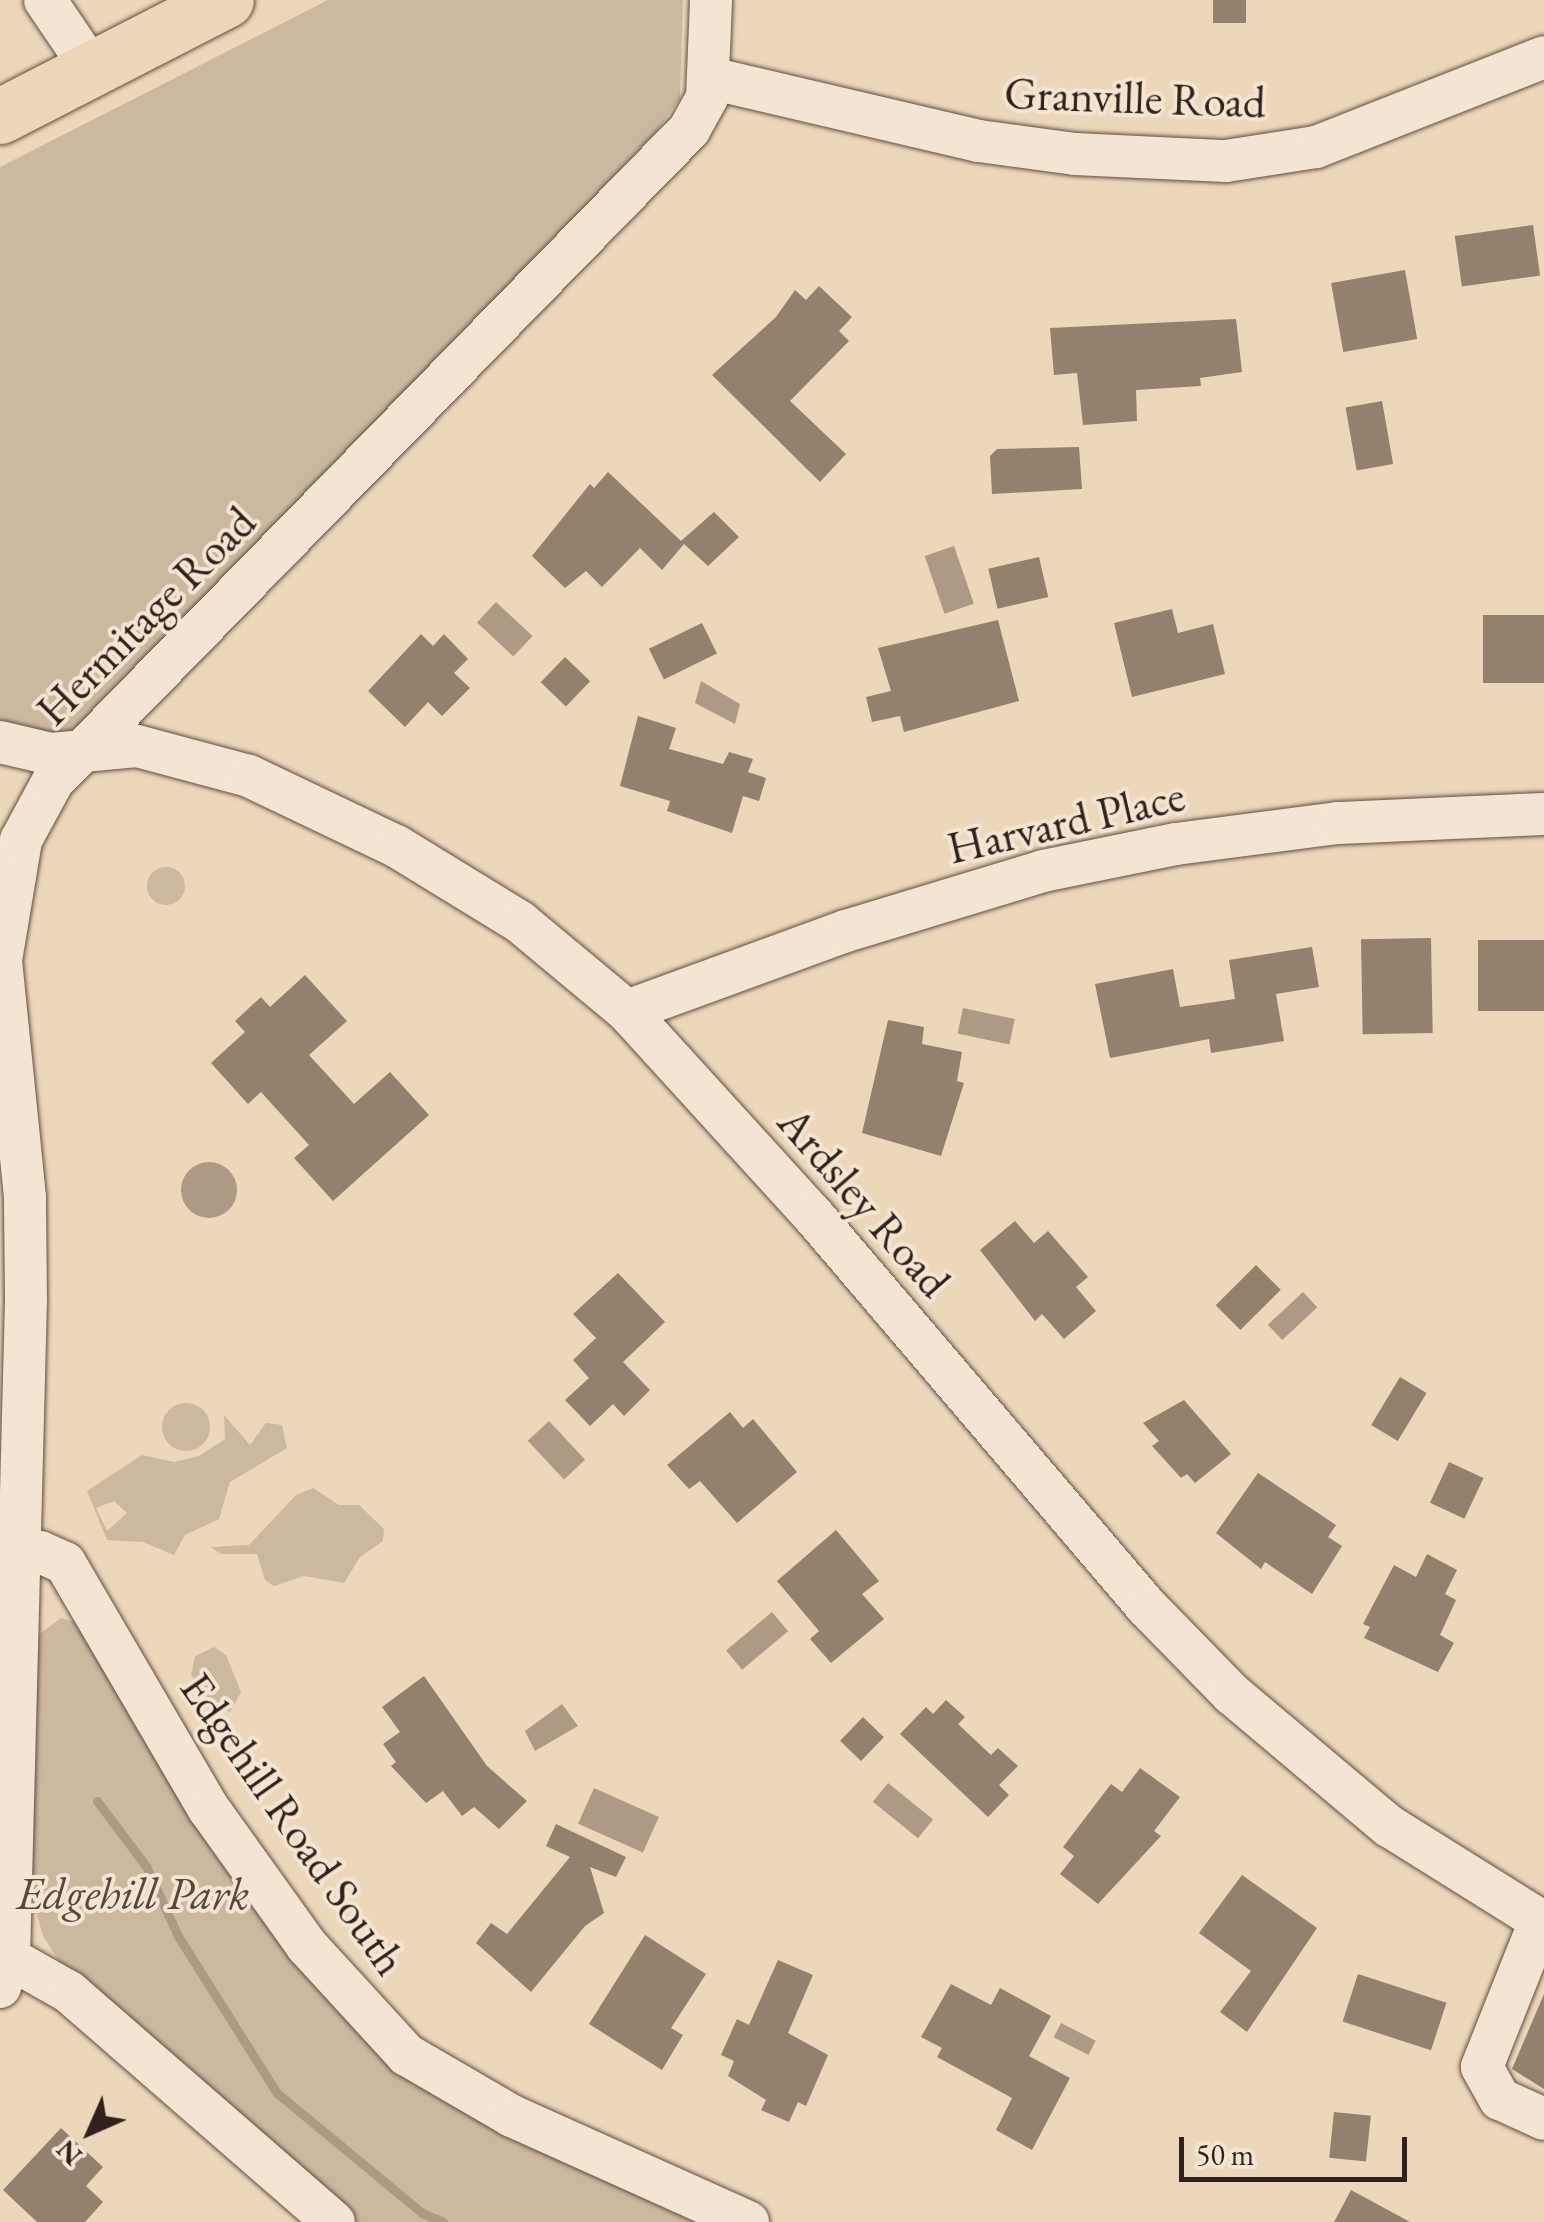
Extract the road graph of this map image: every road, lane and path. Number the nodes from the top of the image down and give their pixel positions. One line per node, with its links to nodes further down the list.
1 (45, 0): 5 (street)
2 (711, 0): 6 (street, Hermitage Road)
3 (189, 8): 5 (main road)
4 (1544, 57): 6 (street, Granville Road)
5 (90, 68): 7 (main road)
6 (710, 78): 9 (street, Hermitage Road)
7 (0, 116)
8 (0, 742): 9 (street, Ardsley Road)
9 (86, 748): 11 (street, Ardsley Road); 12 (street, Hermitage Road)
10 (1544, 814): 11 (street, Harvard Place)
11 (627, 1011): 13 (street, Ardsley Road)
12 (18, 1552): 14 (street, Hermitage Road); 17 (street, Edgehill Road South)
13 (1542, 1922): 15 (street)
14 (5, 1972): 16 (street)
15 (1544, 2120)
16 (334, 2222)
17 (748, 2222)

